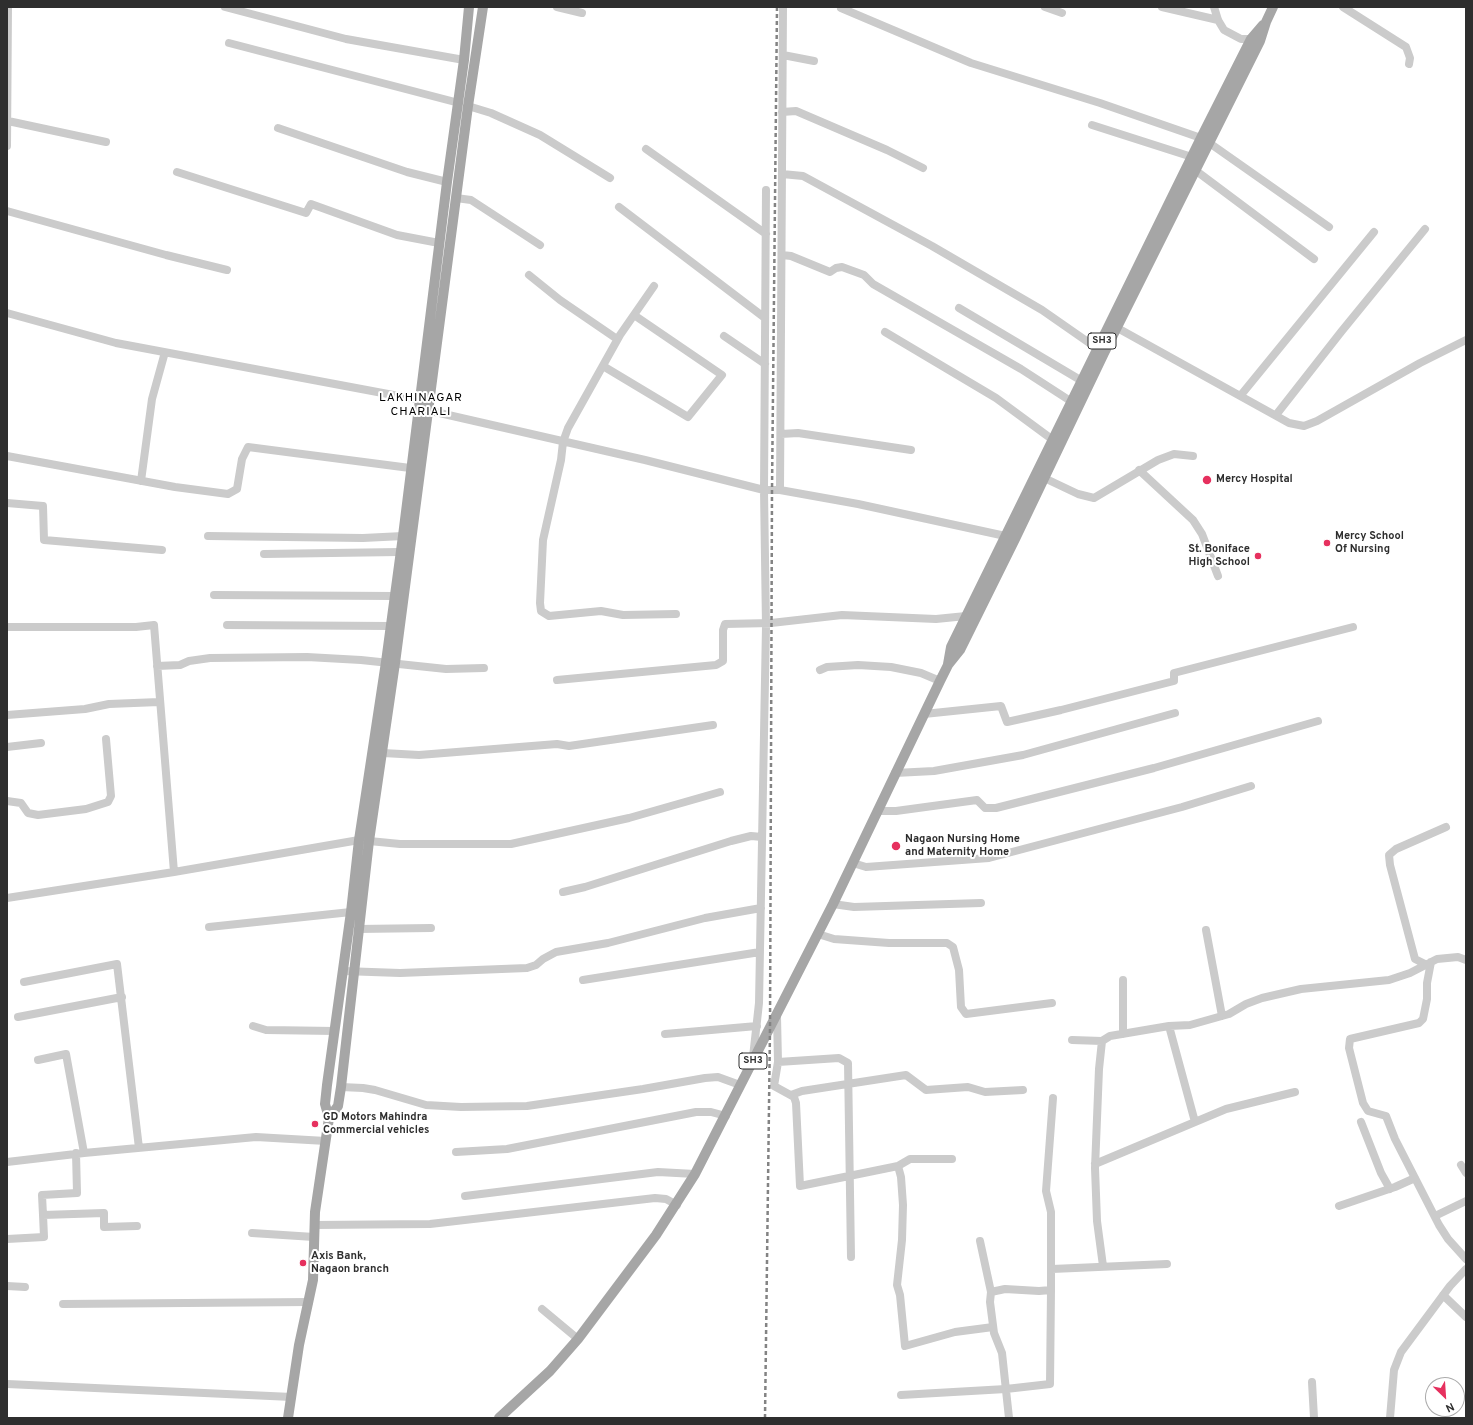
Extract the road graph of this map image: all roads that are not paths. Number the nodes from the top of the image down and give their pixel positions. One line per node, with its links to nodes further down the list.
1 (8, 7): 17 (street)
2 (225, 7): 21 (street)
3 (469, 7): 21 (main road)
4 (483, 7): 24 (main road)
5 (557, 7): 13 (street)
6 (783, 7): 20 (street)
7 (1045, 7): 14 (street)
8 (1162, 7): 15 (street)
9 (1214, 7): 15 (street)
10 (1273, 7): 16 (main road, SH3)
11 (1342, 7): 23 (street)
12 (841, 8): 29 (street)
13 (582, 12)
14 (1062, 13)
15 (1218, 20): 18 (street)
16 (1266, 22): 18 (main road, SH3); 29 (main road, SH3)
17 (8, 26): 26 (street)
18 (1251, 39): 29 (main road, SH3)
19 (229, 43): 24 (street)
20 (783, 55): 22 (street); 25 (street)
21 (464, 60): 24 (main road)
22 (814, 61)
23 (1409, 64)
24 (463, 104): 38 (street); 39 (main road); 41 (main road)
25 (782, 112): 34 (street); 37 (street)
26 (8, 121): 30 (street); 31 (street)
27 (1092, 125): 33 (street)
28 (278, 128): 39 (street)
29 (1204, 140): 33 (main road, SH3); 35 (main road, SH3); 44 (street)
30 (106, 142)
31 (7, 146)
32 (646, 149): 47 (street)
33 (1192, 157): 59 (main road, SH3)
34 (923, 168)
35 (1194, 170): 51 (street); 59 (main road, SH3)
36 (177, 172): 48 (street)
37 (782, 174): 50 (street); 64 (street)
38 (610, 178)
39 (447, 182): 48 (main road)
40 (766, 190): 47 (street)
41 (456, 198): 49 (street); 71 (main road)
42 (620, 207): 58 (street)
43 (7, 210): 52 (street)
44 (1329, 228)
45 (1425, 229): 72 (street)
46 (1374, 232): 69 (street)
47 (766, 234): 58 (street)
48 (439, 243): 71 (main road)
49 (540, 245)
50 (782, 255): 70 (street); 73 (street)
51 (1314, 259)
52 (227, 270)
53 (529, 275): 62 (street)
54 (654, 286): 57 (street)
55 (959, 308): 68 (street)
56 (7, 313): 65 (street)
57 (634, 315): 62 (street); 67 (street)
58 (765, 318): 66 (street)
59 (1113, 326): 64 (main road, SH3); 69 (street); 81 (main road, SH3)
60 (886, 332): 74 (street)
61 (724, 336): 66 (street)
62 (618, 339): 67 (street)
63 (1466, 340): 72 (street)
64 (1098, 349): 68 (main road, SH3)
65 (165, 352): 71 (street); 82 (street)
66 (765, 364): 83 (street)
67 (603, 366): 75 (street)
68 (1082, 381): 70 (main road, SH3)
69 (1241, 395): 72 (street)
70 (1072, 402): 74 (main road, SH3)
71 (422, 406): 75 (street); 79 (main road); 102 (main road)
72 (1276, 415)
73 (781, 434): 76 (street); 84 (street)
74 (1053, 440): 81 (main road, SH3)
75 (563, 442): 83 (street); 95 (street)
76 (911, 450)
77 (7, 456): 82 (street)
78 (1193, 456): 80 (street)
79 (410, 468): 82 (street); 87 (main road)
80 (1138, 470): 81 (street); 92 (street)
81 (1040, 476): 88 (main road, SH3)
82 (141, 481)
83 (764, 490): 84 (street); 97 (street)
84 (780, 490): 88 (street)
85 (7, 503): 89 (street)
86 (208, 536): 87 (street)
87 (403, 536): 90 (main road)
88 (1010, 537): 96 (main road, SH3); 103 (main road, SH3)
89 (162, 550)
90 (399, 552): 91 (street); 94 (main road)
91 (264, 554)
92 (1218, 576)
93 (214, 595): 94 (street)
94 (394, 596): 99 (main road)
95 (676, 614)
96 (966, 616): 97 (street); 103 (main road, SH3)
97 (766, 623): 107 (street); 125 (street)
98 (227, 625): 99 (street)
99 (390, 626): 102 (main road)
100 (7, 627): 104 (street)
101 (1353, 627): 111 (street)
102 (391, 663): 104 (street); 105 (street); 118 (main road); 126 (main road)
103 (948, 665): 108 (main road, SH3)
104 (156, 666): 109 (street)
105 (484, 668)
106 (820, 670): 108 (street)
107 (557, 680)
108 (940, 680): 111 (main road, SH3)
109 (159, 702): 112 (street); 128 (street)
110 (1175, 713): 119 (street)
111 (924, 714): 119 (main road, SH3)
112 (7, 715)
113 (1318, 721): 123 (street)
114 (713, 725): 118 (street)
115 (106, 739): 122 (street)
116 (41, 743): 117 (street)
117 (7, 747)
118 (383, 753): 126 (main road)
119 (895, 773): 123 (main road, SH3)
120 (1251, 786): 127 (street)
121 (720, 792): 126 (street)
122 (7, 801)
123 (877, 811): 127 (main road, SH3)
124 (1446, 827): 142 (street)
125 (762, 837): 129 (street); 133 (street)
126 (364, 841): 128 (street); 134 (main road); 137 (main road)
127 (853, 863): 132 (main road, SH3)
128 (174, 872): 130 (street)
129 (563, 892)
130 (7, 898)
131 (981, 903): 132 (street)
132 (833, 904): 139 (main road, SH3)
133 (761, 908): 140 (street); 144 (street)
134 (351, 912): 135 (street); 143 (main road)
135 (209, 927)
136 (431, 928): 137 (street)
137 (358, 929): 144 (main road)
138 (1206, 930): 151 (street)
139 (818, 934): 149 (street); 150 (main road, SH3)
140 (760, 952): 145 (street); 154 (street)
141 (1463, 957): 142 (street)
142 (1428, 963): 151 (street); 187 (street)
143 (343, 971): 144 (street); 156 (main road)
144 (355, 972): 166 (main road)
145 (583, 980)
146 (1123, 980): 158 (street)
147 (24, 982): 148 (street)
148 (122, 997): 152 (street); 176 (street)
149 (1052, 1003)
150 (777, 1016): 162 (main road, SH3); 163 (street)
151 (1222, 1016): 155 (street)
152 (18, 1017)
153 (253, 1026): 156 (street)
154 (757, 1026): 157 (street); 162 (street)
155 (1168, 1026): 158 (street); 173 (street)
156 (335, 1031): 172 (main road)
157 (665, 1034)
158 (1123, 1034): 160 (street)
159 (1072, 1040): 160 (street)
160 (1102, 1041): 181 (street)
161 (38, 1060): 178 (street)
162 (752, 1062): 165 (main road, SH3)
163 (778, 1062): 164 (street); 169 (street)
164 (850, 1084): 167 (street); 169 (street); 186 (street)
165 (740, 1085): 166 (street); 171 (main road, SH3)
166 (341, 1087): 172 (main road)
167 (1023, 1090)
168 (1294, 1092): 173 (street)
169 (790, 1096): 186 (street)
170 (1053, 1098): 205 (street)
171 (726, 1116): 177 (street); 185 (main road, SH3)
172 (329, 1118): 175 (main road)
173 (1195, 1122): 181 (street)
174 (1361, 1122): 188 (street)
175 (326, 1141): 176 (street); 195 (main road)
176 (139, 1148): 178 (street)
177 (456, 1152)
178 (80, 1153): 180 (street); 193 (street)
179 (952, 1159): 183 (street)
180 (7, 1162)
181 (1095, 1164): 204 (street)
182 (1461, 1165): 184 (street)
183 (898, 1166): 186 (street); 216 (street)
184 (1466, 1173)
185 (695, 1174): 189 (street); 191 (main road, SH3)
186 (851, 1176): 201 (street)
187 (1414, 1178): 188 (street); 194 (street)
188 (1390, 1189): 192 (street)
189 (465, 1196)
190 (1466, 1201): 194 (street)
191 (677, 1205): 195 (street); 217 (main road, SH3)
192 (1339, 1206)
193 (43, 1215): 196 (street); 199 (street)
194 (1435, 1216): 202 (street)
195 (314, 1225): 198 (main road)
196 (137, 1226)
197 (252, 1233): 198 (street)
198 (314, 1237): 212 (main road)
199 (7, 1239)
200 (980, 1241): 210 (street)
201 (851, 1257)
202 (1466, 1259)
203 (1167, 1264): 204 (street)
204 (1103, 1266): 205 (street)
205 (1052, 1269): 209 (street)
206 (1466, 1269): 211 (street)
207 (7, 1286): 208 (street)
208 (25, 1287)
209 (1052, 1290): 210 (street); 220 (street)
210 (991, 1292): 216 (street)
211 (1443, 1295): 215 (street); 227 (street)
212 (309, 1302): 213 (street); 222 (main road)
213 (63, 1304)
214 (542, 1309): 217 (street)
215 (1466, 1318)
216 (993, 1327): 220 (street)
217 (578, 1339): 224 (main road, SH3)
218 (1312, 1382): 226 (street)
219 (7, 1384): 222 (street)
220 (1006, 1389): 221 (street); 225 (street)
221 (901, 1395)
222 (292, 1397): 223 (main road)
223 (288, 1418)
224 (498, 1418)
225 (1008, 1418)
226 (1314, 1418)
227 (1390, 1418)

